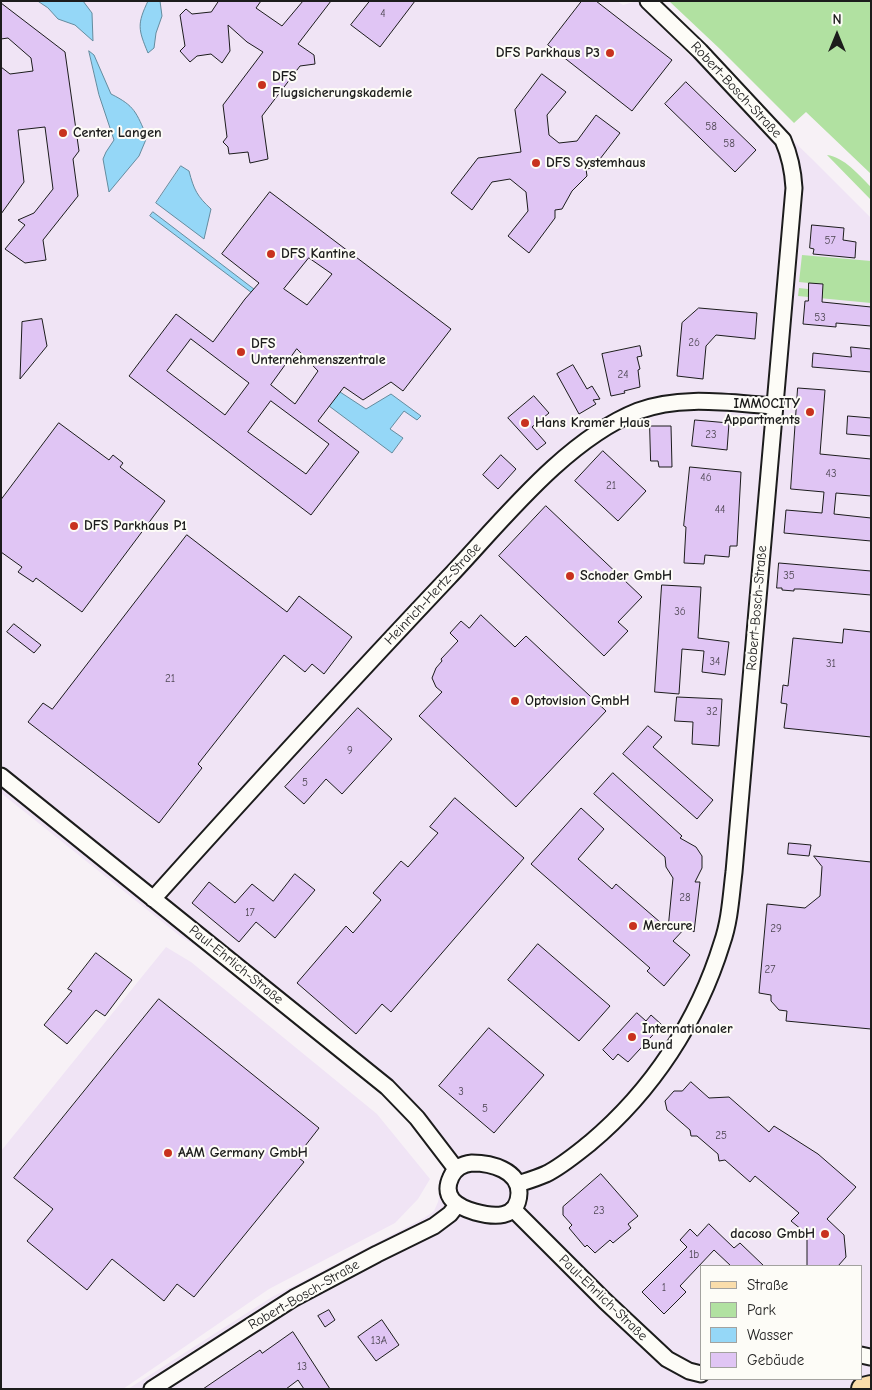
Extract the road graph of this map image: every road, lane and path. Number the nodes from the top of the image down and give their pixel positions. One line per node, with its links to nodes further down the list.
1 (648, 1): 2 (street, Robert-Bosch-Straße)
2 (774, 406): 4 (street, Heinrich-Hertz-Straße); 6 (street, Robert-Bosch-Straße)
3 (1, 776): 4 (street, Paul-Ehrlich-Straße)
4 (153, 899): 5 (street, Paul-Ehrlich-Straße)
5 (456, 1168): 6 (street); 7 (street)
6 (518, 1184): 8 (street)
7 (456, 1205): 8 (street); 11 (street, Robert-Bosch-Straße)
8 (513, 1209): 9 (street, Paul-Ehrlich-Straße)
9 (700, 1374)
10 (871, 1387): 12 (main road)
11 (152, 1389)
12 (863, 1389)

